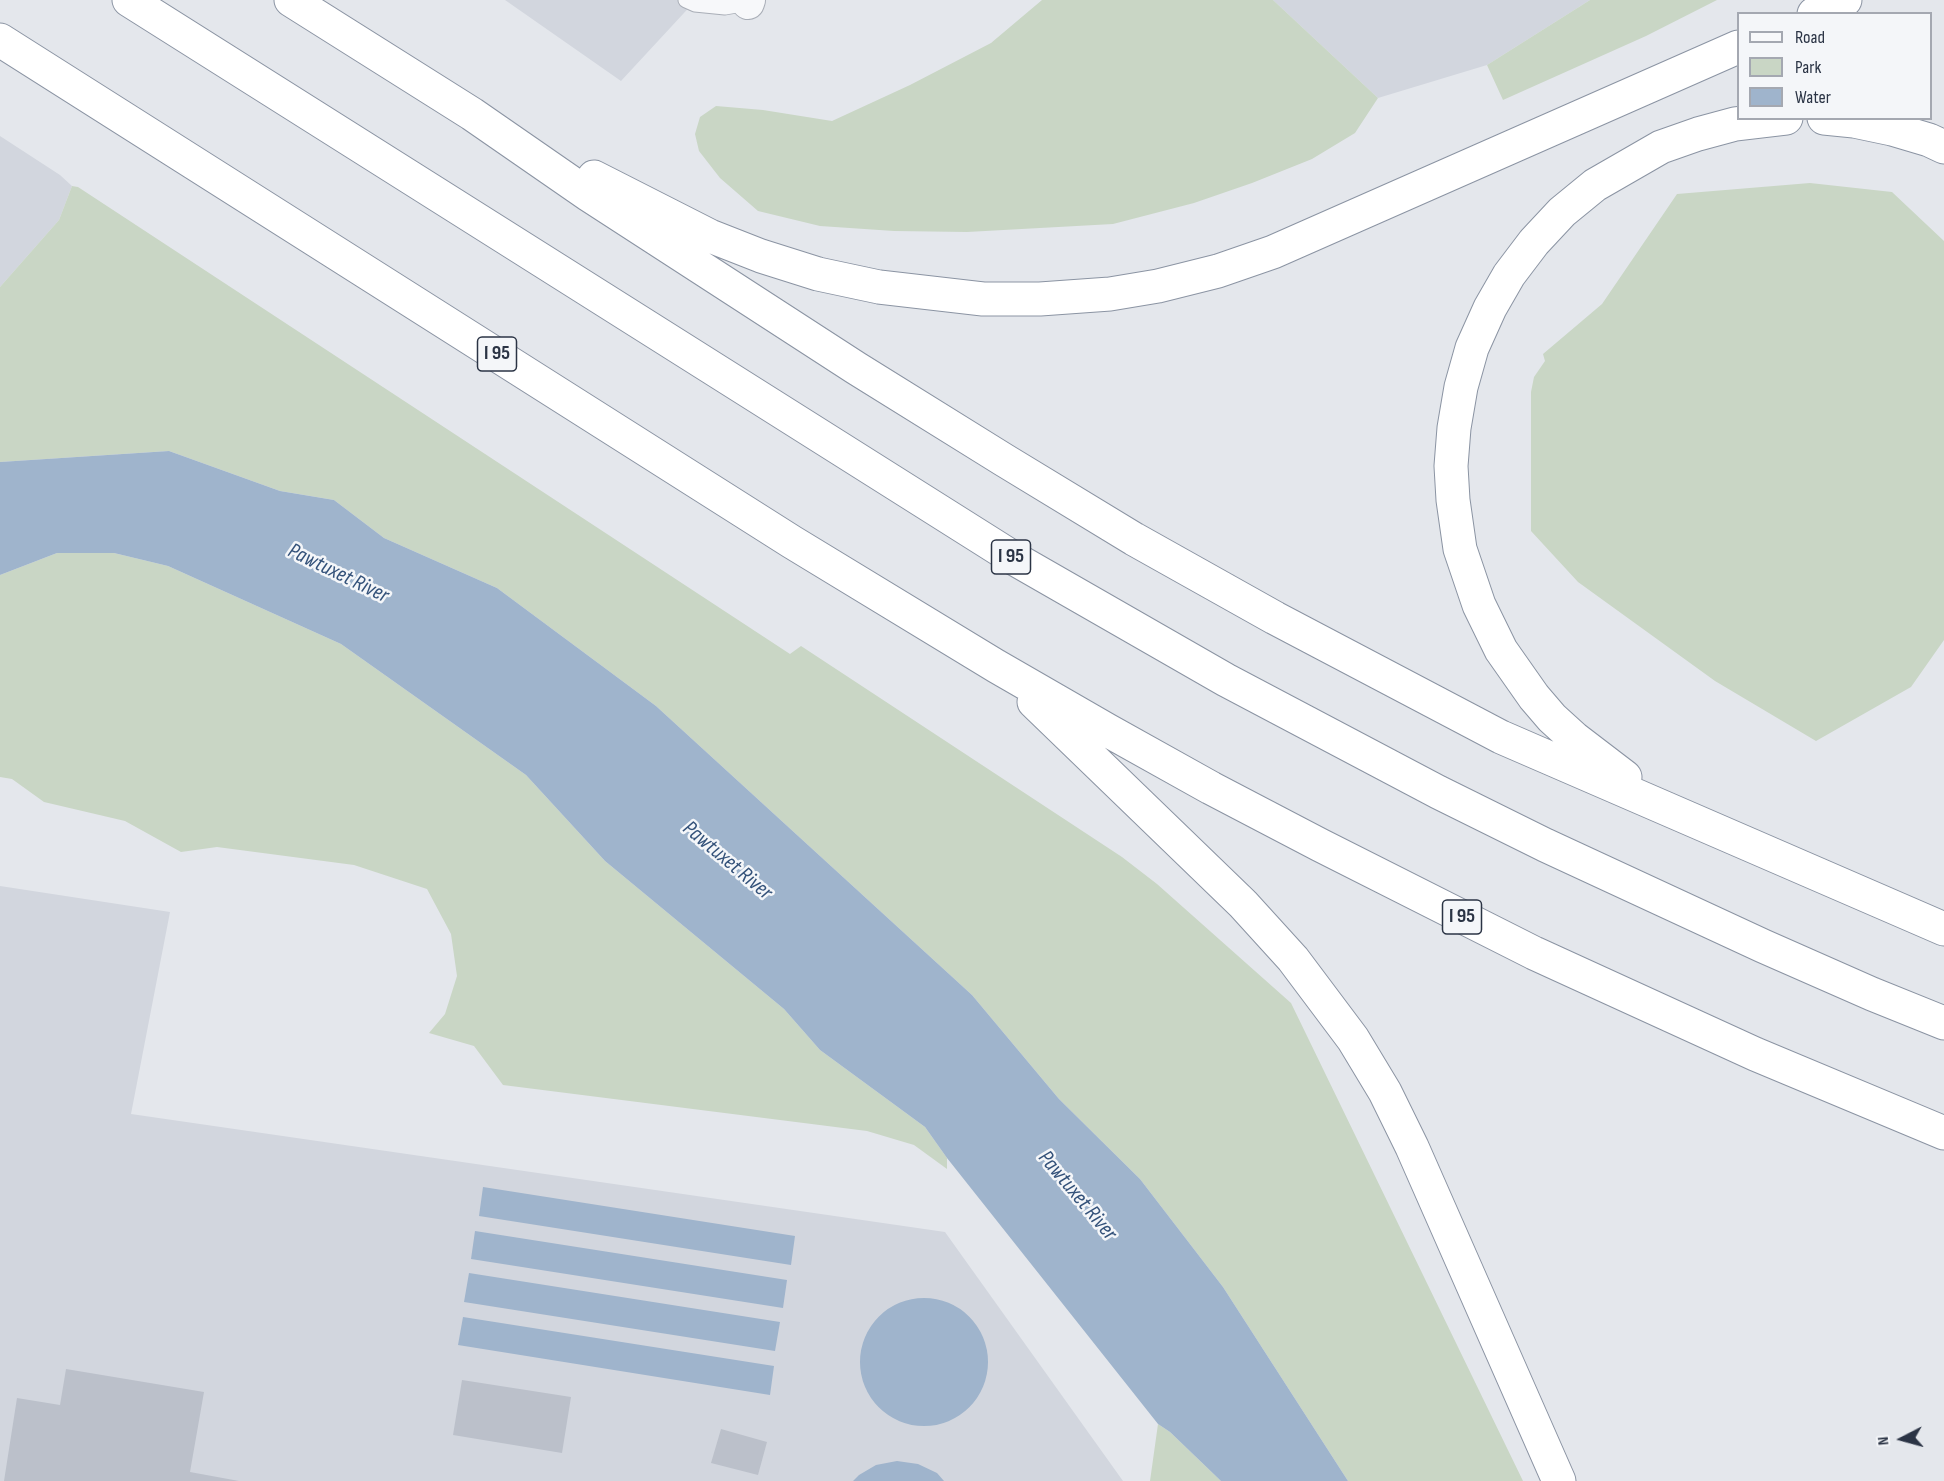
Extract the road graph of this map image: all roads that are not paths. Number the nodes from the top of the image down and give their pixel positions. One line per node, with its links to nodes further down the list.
1 (129, 0): 16 (highway, I 95)
2 (291, 0): 9 (highway)
3 (686, 0): 5 (lane)
4 (1845, 0): 6 (highway)
5 (748, 1)
6 (1819, 12)
7 (0, 40): 13 (highway, I 95)
8 (1737, 47): 9 (highway)
9 (472, 114): 14 (highway)
10 (1769, 120): 14 (highway)
11 (1844, 120): 12 (highway)
12 (1944, 147)
13 (996, 666): 17 (highway, I 95); 18 (highway)
14 (1710, 826): 15 (highway)
15 (1944, 929)
16 (1944, 1023)
17 (1944, 1133)
18 (1559, 1481)

